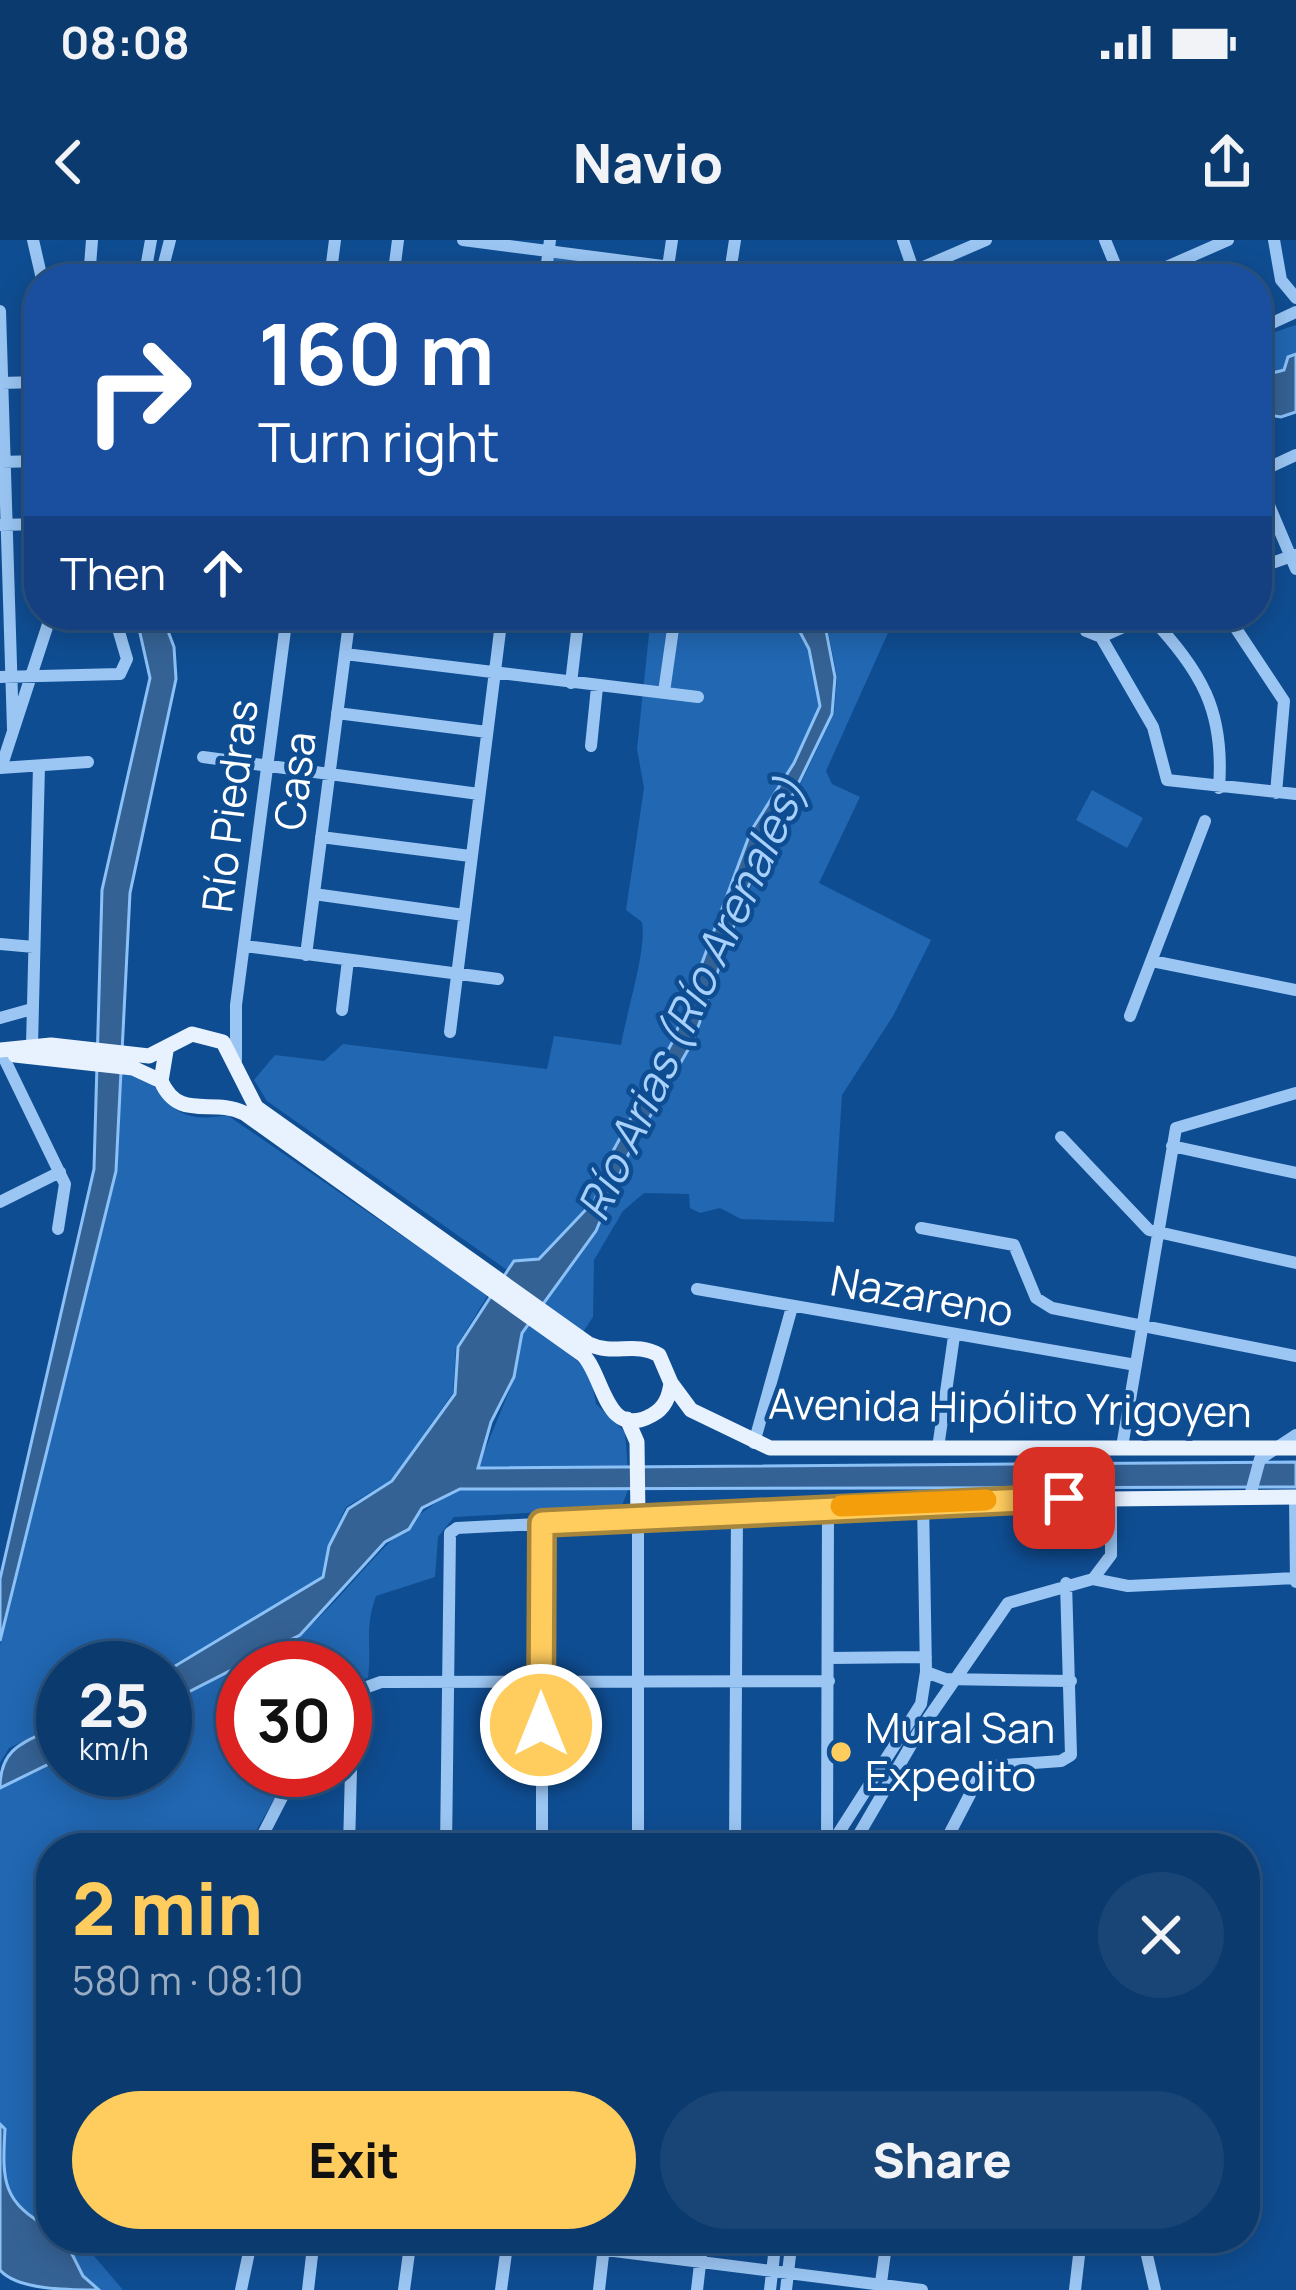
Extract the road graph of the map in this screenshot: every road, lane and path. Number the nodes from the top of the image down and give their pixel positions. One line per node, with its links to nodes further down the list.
1 (463, 240): 5 (street)
2 (986, 240): 9 (street)
3 (1228, 240): 10 (street)
4 (1274, 240): 11 (street)
5 (549, 246): 6 (street)
6 (618, 260): 7 (street); 8 (street)
7 (618, 264)
8 (647, 264)
9 (937, 264)
10 (1173, 264)
11 (1296, 298)
12 (0, 311): 13 (street)
13 (1, 383): 14 (street)
14 (1, 462): 16 (street)
15 (1272, 509): 17 (street)
16 (2, 525): 32 (street)
17 (1294, 560)
18 (46, 630): 33 (street)
19 (118, 630): 33 (street)
20 (285, 630): 46 (street, Río Piedras)
21 (348, 630): 30 (street, Casa)
22 (500, 630): 31 (street)
23 (577, 630): 34 (street)
24 (673, 630): 36 (street)
25 (1086, 630): 29 (street)
26 (1117, 630): 29 (street)
27 (1161, 630): 49 (street)
28 (1237, 630): 50 (street)
29 (1101, 637): 49 (street)
30 (345, 654): 31 (street); 38 (street, Casa)
31 (495, 673): 34 (street); 40 (street)
32 (5, 677): 33 (street); 39 (street)
33 (31, 677): 39 (street)
34 (571, 683): 35 (street)
35 (597, 687): 36 (street); 42 (street)
36 (664, 692): 37 (street)
37 (698, 697)
38 (337, 713): 40 (street); 48 (street, Casa)
39 (13, 729): 41 (street)
40 (487, 732): 51 (street)
41 (3, 744): 47 (street)
42 (591, 746)
43 (202, 758): 46 (street)
44 (88, 762): 45 (street)
45 (39, 766): 47 (street); 59 (street)
46 (268, 766): 48 (street); 60 (street, Río Piedras)
47 (1, 768)
48 (328, 774): 51 (street); 54 (street, Casa)
49 (1219, 788): 50 (street)
50 (1276, 793): 52 (street)
51 (479, 794): 55 (street)
52 (1296, 794)
53 (1205, 821): 63 (street)
54 (321, 837): 55 (street); 56 (street, Casa)
55 (470, 856): 57 (street)
56 (314, 894): 57 (street); 61 (street, Casa)
57 (464, 915): 64 (street)
58 (0, 944): 59 (street)
59 (34, 946): 68 (street)
60 (245, 946): 61 (street); 67 (street, Río Piedras)
61 (306, 955): 62 (street)
62 (348, 960): 64 (street); 69 (street)
63 (1152, 961): 66 (street); 70 (street)
64 (456, 974): 65 (street); 72 (street)
65 (498, 979)
66 (1296, 990)
67 (236, 1005): 73 (street); 79 (street, Río Piedras)
68 (32, 1009): 71 (street); 74 (street)
69 (342, 1010)
70 (1130, 1016)
71 (0, 1018)
72 (450, 1032)
73 (202, 1034): 75 (main road); 79 (main road)
74 (32, 1045): 76 (main road); 77 (main road)
75 (166, 1051): 78 (main road); 80 (main road)
76 (1, 1054): 77 (main road); 85 (street)
77 (85, 1055): 78 (main road)
78 (135, 1062): 80 (main road)
79 (237, 1068): 82 (main road); 92 (main road)
80 (161, 1081): 82 (main road)
81 (1296, 1093): 84 (street)
82 (221, 1105): 92 (main road)
83 (1060, 1137): 90 (street)
84 (1173, 1140): 86 (street); 90 (street)
85 (60, 1172): 87 (street); 89 (street)
86 (1296, 1173)
87 (0, 1202)
88 (921, 1228): 95 (street)
89 (58, 1229)
90 (1157, 1234): 91 (street); 95 (street)
91 (1296, 1263)
92 (471, 1266): 97 (main road)
93 (697, 1289): 94 (street, Nazareno)
94 (792, 1307): 96 (street, Nazareno); 106 (street)
95 (1141, 1326): 99 (street); 100 (street)
96 (954, 1336): 100 (street, Nazareno); 108 (street)
97 (586, 1350): 98 (main road); 101 (main road)
98 (619, 1351): 101 (main road); 102 (main road)
99 (1296, 1356)
100 (1136, 1365): 109 (street)
101 (599, 1381): 104 (main road)
102 (671, 1384): 103 (main road); 106 (main road, Avenida Hipólito Yrigoyen)
103 (650, 1416): 104 (main road); 107 (main road)
104 (627, 1419): 107 (main road)
105 (1296, 1435): 111 (street)
106 (754, 1443): 108 (main road, Avenida Hipólito Yrigoyen)
107 (637, 1448): 118 (main road)
108 (938, 1448): 109 (main road, Avenida Hipólito Yrigoyen)
109 (1122, 1448): 110 (main road, Avenida Hipólito Yrigoyen)
110 (1245, 1448): 111 (main road, Avenida Hipólito Yrigoyen); 112 (street)
111 (1287, 1448): 112 (street)
112 (1260, 1460): 113 (street)
113 (1251, 1492): 114 (main road, Avenida Hipólito Yrigoyen); 115 (main road, Avenida Hipólito Yrigoyen)
114 (1111, 1497): 116 (main road, Avenida Hipólito Yrigoyen); 121 (street)
115 (1296, 1497): 122 (street)
116 (923, 1501): 117 (main road, Avenida Hipólito Yrigoyen); 125 (street)
117 (828, 1507): 119 (main road, Avenida Hipólito Yrigoyen); 124 (street)
118 (638, 1510): 119 (main road, Avenida Hipólito Yrigoyen); 120 (street); 132 (street)
119 (737, 1512): 129 (street)
120 (542, 1523): 130 (street); 131 (street)
121 (1093, 1579): 122 (street); 123 (street)
122 (1296, 1580)
123 (1066, 1583): 126 (street); 128 (street)
124 (829, 1658): 125 (street); 127 (street)
125 (926, 1665): 126 (street); 143 (street)
126 (953, 1680): 128 (street); 144 (street)
127 (829, 1681): 129 (street); 142 (street)
128 (1071, 1681): 145 (street)
129 (735, 1682): 132 (street); 141 (street)
130 (446, 1683): 131 (street); 133 (street); 138 (street)
131 (541, 1684): 132 (street); 139 (street)
132 (638, 1684): 140 (street)
133 (372, 1685)
134 (282, 1797): 136 (street)
135 (349, 1797): 137 (street)
136 (264, 1833)
137 (349, 1833)
138 (446, 1833)
139 (542, 1833)
140 (638, 1833)
141 (736, 1833)
142 (828, 1833)
143 (838, 1833)
144 (860, 1833)
145 (950, 1833)
146 (249, 2253): 162 (street)
147 (312, 2253): 163 (street)
148 (409, 2253): 164 (street)
149 (507, 2253): 165 (street)
150 (603, 2253): 166 (street)
151 (652, 2253): 158 (street)
152 (701, 2253): 158 (street)
153 (774, 2253): 159 (street)
154 (790, 2253): 160 (street)
155 (885, 2253): 161 (street)
156 (1079, 2253): 171 (street)
157 (1146, 2253): 172 (street)
158 (700, 2262): 159 (street); 167 (street)
159 (772, 2270): 160 (street); 168 (street)
160 (788, 2272): 161 (street); 169 (street)
161 (881, 2287): 170 (street)
162 (241, 2290)
163 (308, 2290)
164 (404, 2290)
165 (501, 2290)
166 (599, 2290)
167 (697, 2290)
168 (770, 2290)
169 (786, 2290)
170 (922, 2290)
171 (1075, 2290)
172 (1155, 2290)

